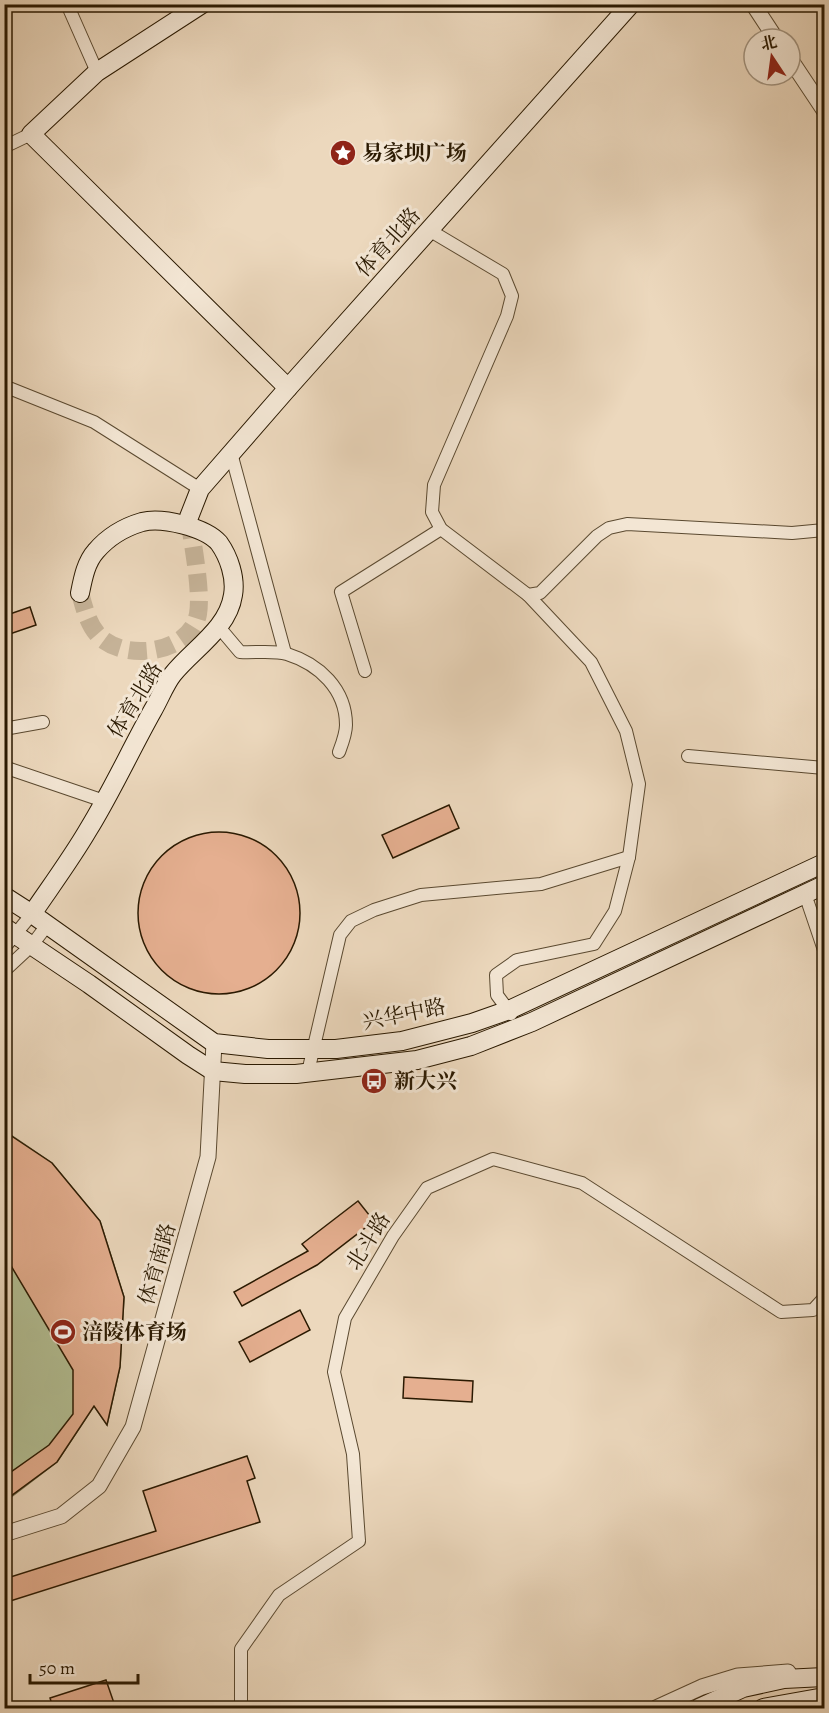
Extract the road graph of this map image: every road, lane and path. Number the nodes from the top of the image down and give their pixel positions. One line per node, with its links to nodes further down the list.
1 (67, 4): 6 (street)
2 (202, 4): 6 (main road)
3 (631, 4): 12 (main road, 体育北路)
4 (753, 4): 5 (street)
5 (768, 27)
6 (97, 72): 10 (main road)
7 (802, 73): 8 (street)
8 (820, 94): 9 (street)
9 (825, 110)
10 (31, 134): 11 (street); 14 (main road)
11 (4, 147)
12 (429, 230): 14 (main road, 体育北路); 18 (street)
13 (4, 386): 16 (street)
14 (288, 388): 15 (main road, 体育北路)
15 (231, 453): 16 (main road, 体育北路); 23 (street)
16 (200, 489): 17 (main road, 体育北路)
17 (189, 517)
18 (441, 529): 21 (street); 24 (street)
19 (825, 530): 21 (street)
20 (80, 593): 22 (main road, 体育北路)
21 (528, 595): 32 (street)
22 (218, 626): 23 (street); 31 (main road, 体育北路)
23 (285, 653): 27 (street)
24 (364, 671)
25 (43, 722): 26 (street)
26 (4, 729)
27 (339, 752)
28 (688, 756): 30 (street)
29 (4, 767): 31 (street)
30 (825, 768)
31 (104, 801): 37 (main road, 体育北路)
32 (630, 857): 43 (street); 46 (street)
33 (825, 863): 43 (main road, 兴华中路)
34 (825, 885): 35 (main road)
35 (805, 894): 41 (street); 44 (main road)
36 (4, 896): 37 (main road, 兴华中路)
37 (32, 914): 38 (main road, 兴华中路); 39 (street)
38 (48, 924): 40 (street); 45 (main road, 兴华中路)
39 (9, 937): 40 (main road)
40 (32, 945): 42 (street); 47 (main road)
41 (825, 950)
42 (4, 971)
43 (509, 1010): 44 (street); 46 (main road, 兴华中路)
44 (517, 1028): 48 (main road)
45 (214, 1043): 46 (main road, 兴华中路); 47 (street, 体育南路)
46 (313, 1049): 48 (street)
47 (213, 1071): 48 (main road); 50 (street, 体育南路)
48 (308, 1072)
49 (825, 1298): 53 (street, 北斗路)
50 (4, 1534)
51 (823, 1676): 54 (street); 55 (main road)
52 (825, 1697): 56 (main road); 57 (street)
53 (241, 1708)
54 (656, 1708)
55 (699, 1708)
56 (763, 1708)
57 (792, 1708)

